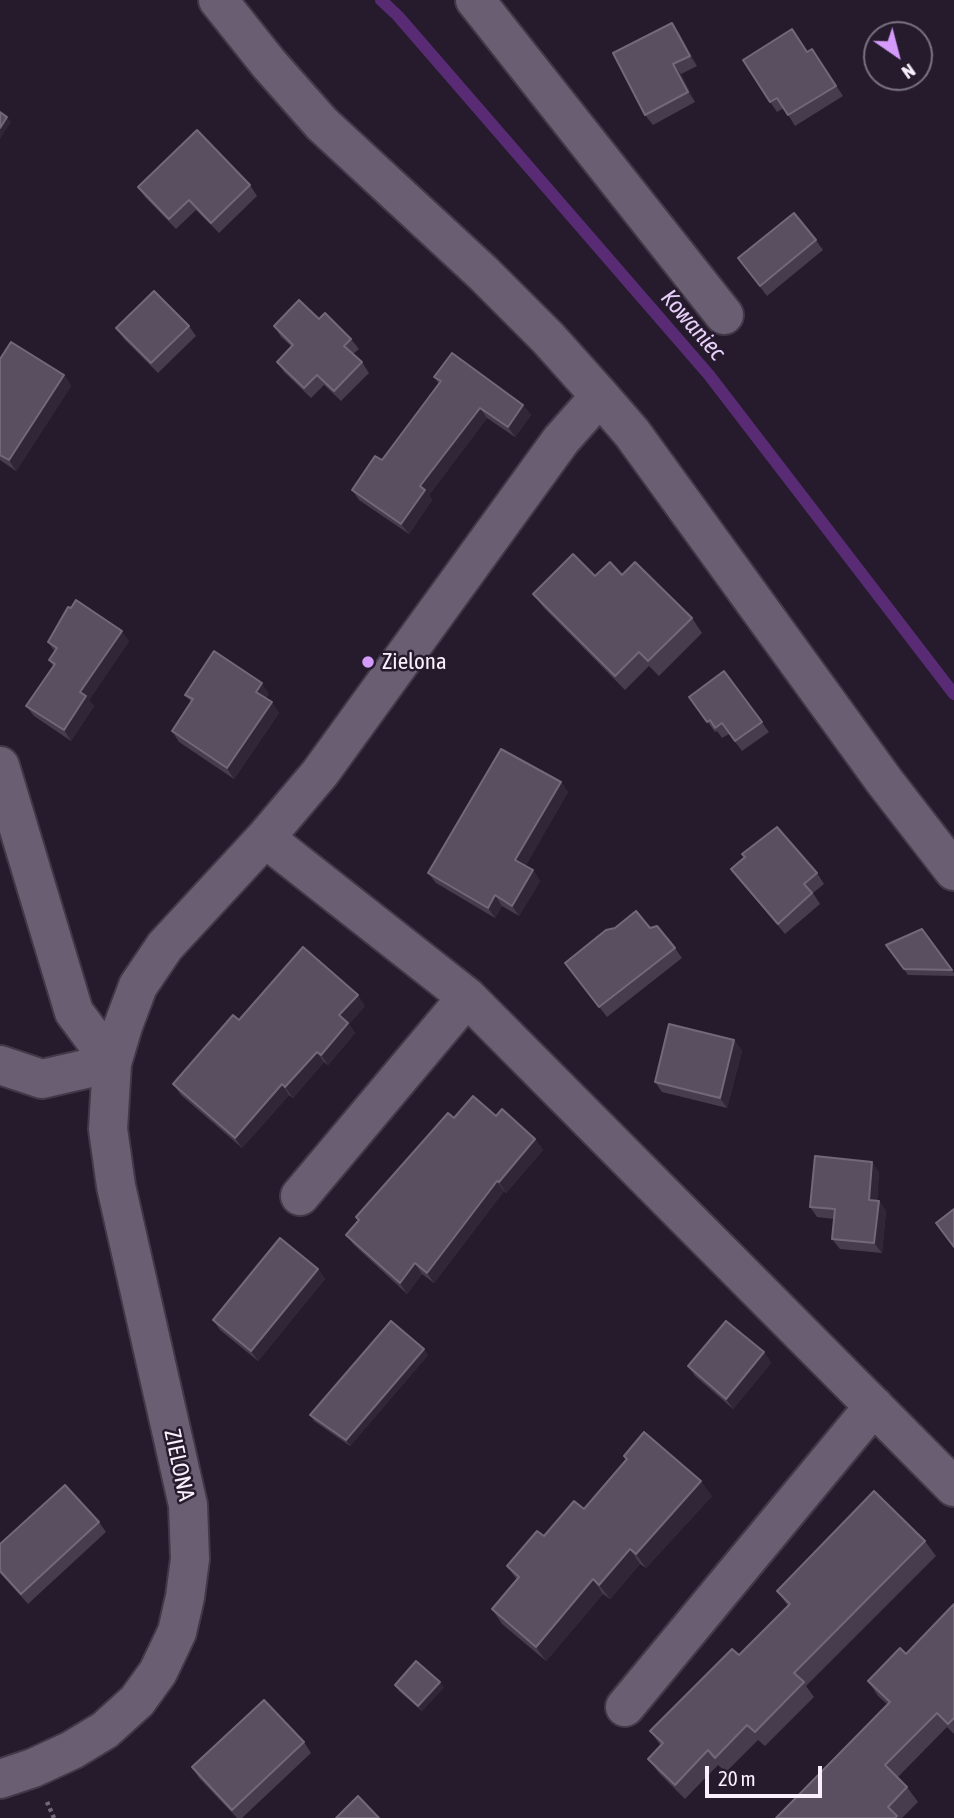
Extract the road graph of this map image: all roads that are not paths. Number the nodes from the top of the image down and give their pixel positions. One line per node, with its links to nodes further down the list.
1 (218, 0): 4 (street)
2 (475, 0): 3 (street)
3 (724, 315)
4 (600, 396): 6 (street, ZIELONA); 7 (street)
5 (0, 766): 9 (street)
6 (265, 838): 8 (street); 9 (street, ZIELONA)
7 (954, 871)
8 (467, 997): 11 (street); 12 (street)
9 (112, 1063): 10 (street); 15 (street, ZIELONA)
10 (0, 1065)
11 (300, 1196)
12 (874, 1406): 13 (street); 14 (street)
13 (954, 1487)
14 (625, 1707)
15 (0, 1779)

